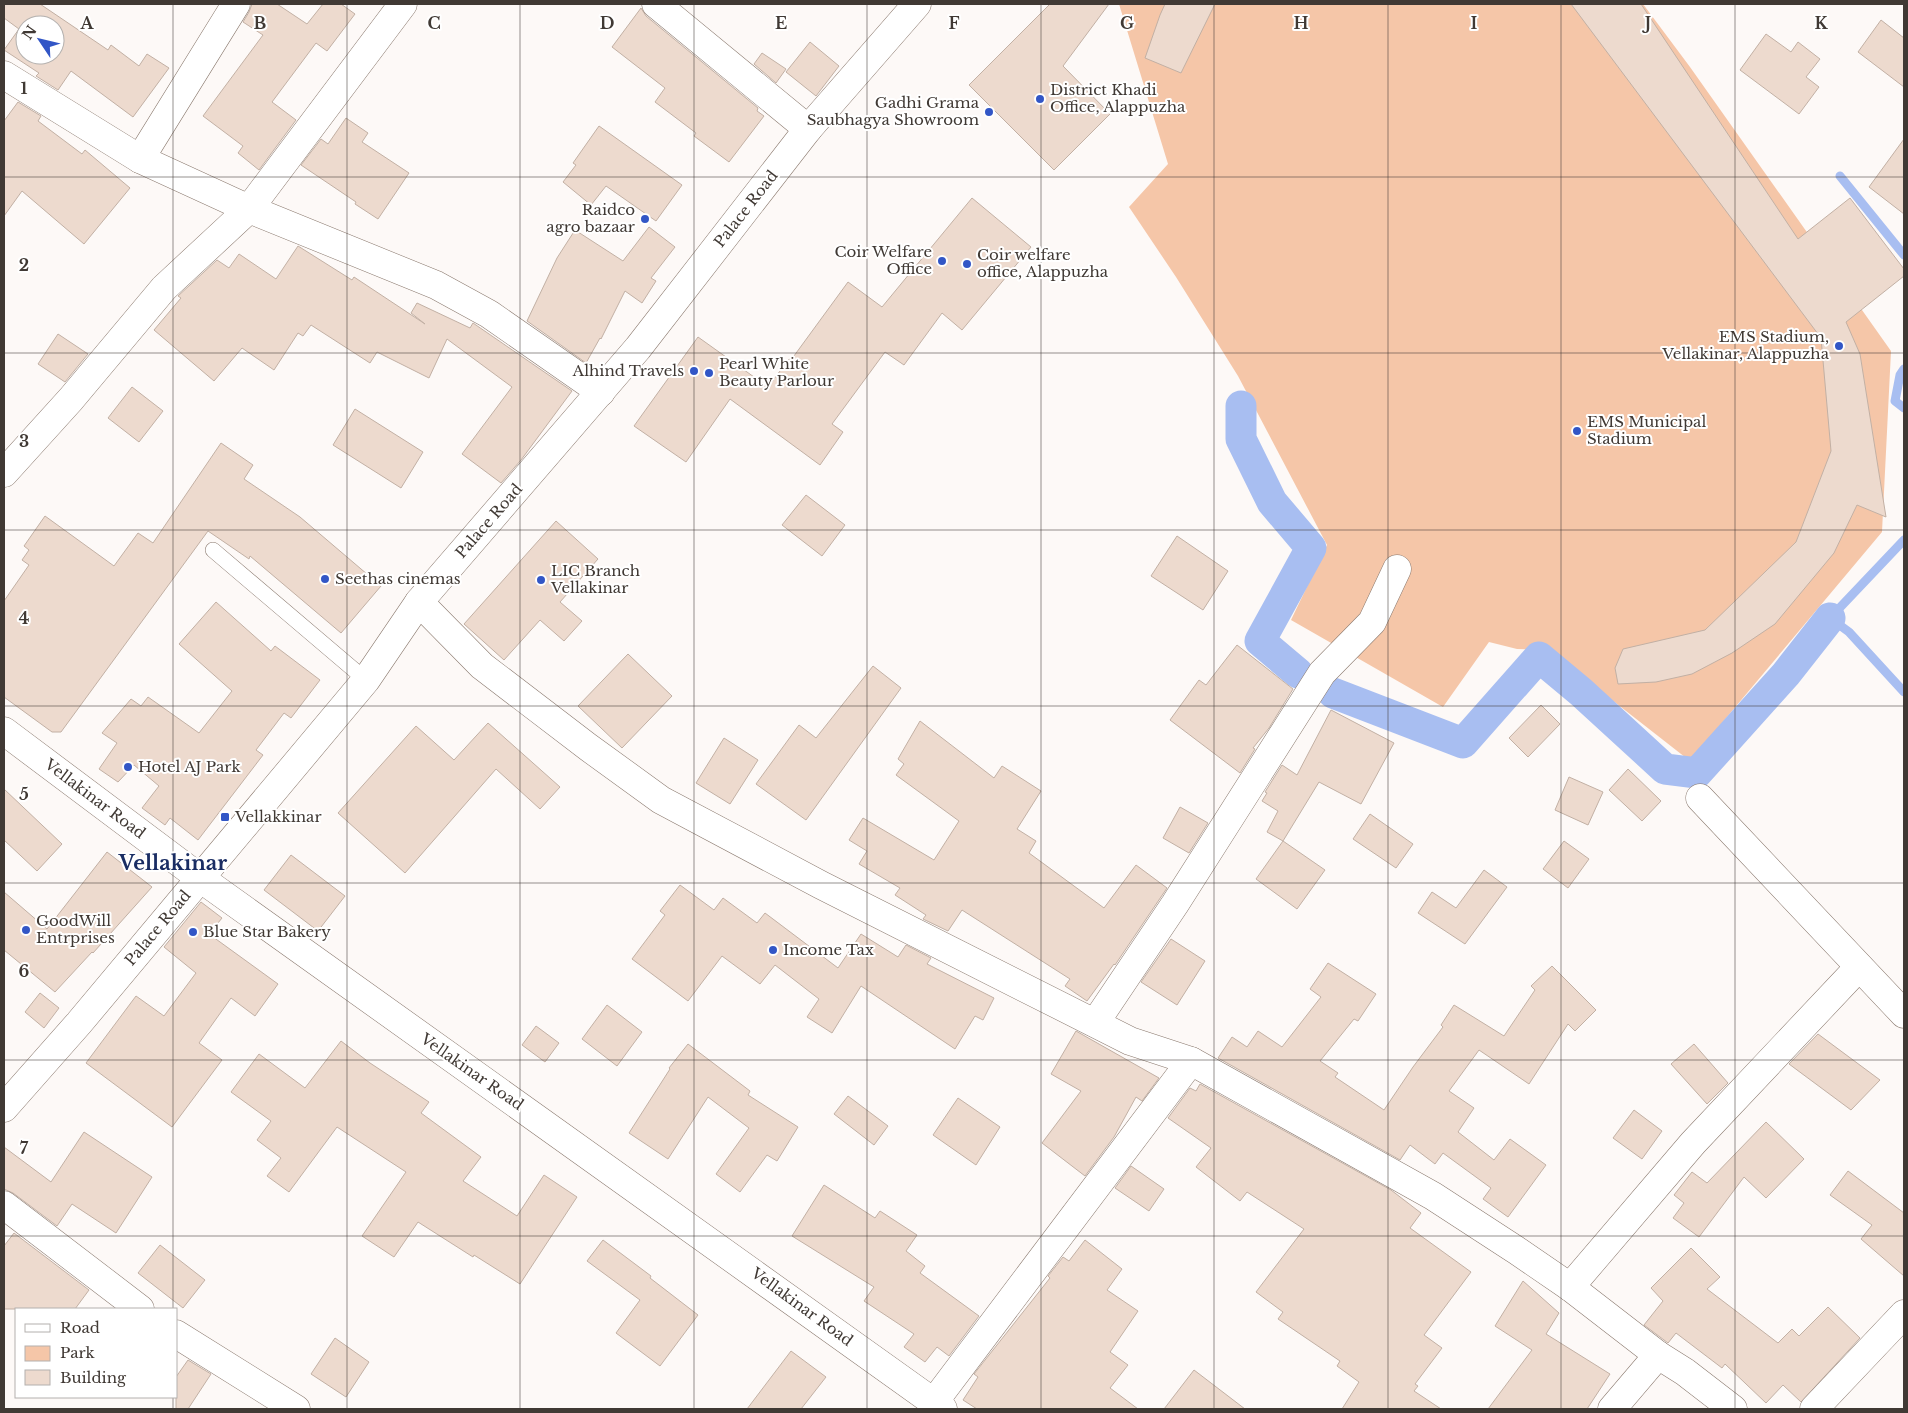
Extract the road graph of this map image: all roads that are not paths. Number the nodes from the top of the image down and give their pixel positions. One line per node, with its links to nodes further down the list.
1 (236, 4): 7 (street)
2 (403, 4): 8 (street)
3 (656, 4): 6 (street)
4 (917, 4): 6 (street, Palace Road)
5 (4, 75): 7 (street)
6 (808, 129): 9 (street, Palace Road)
7 (140, 159): 8 (street)
8 (249, 209): 9 (street); 10 (street)
9 (602, 392): 13 (street, Palace Road)
10 (4, 473)
11 (213, 550): 14 (lane)
12 (1397, 569): 20 (street)
13 (419, 602): 14 (street, Palace Road); 20 (street)
14 (366, 680): 17 (street, Palace Road)
15 (4, 730): 17 (street, Vellakinar Road)
16 (1700, 798): 18 (street)
17 (200, 878): 22 (street, Palace Road); 29 (street, Vellakinar Road)
18 (1859, 968): 19 (street); 24 (street)
19 (1904, 1014)
20 (1095, 1023): 21 (street)
21 (1191, 1061): 24 (street); 29 (street)
22 (4, 1108)
23 (4, 1205): 25 (street)
24 (1570, 1287): 28 (street)
25 (139, 1308)
26 (1899, 1330): 33 (street)
27 (178, 1335): 30 (street)
28 (1658, 1355): 31 (street); 32 (street)
29 (939, 1406)
30 (296, 1409)
31 (1612, 1409)
32 (1733, 1409)
33 (1814, 1409)

